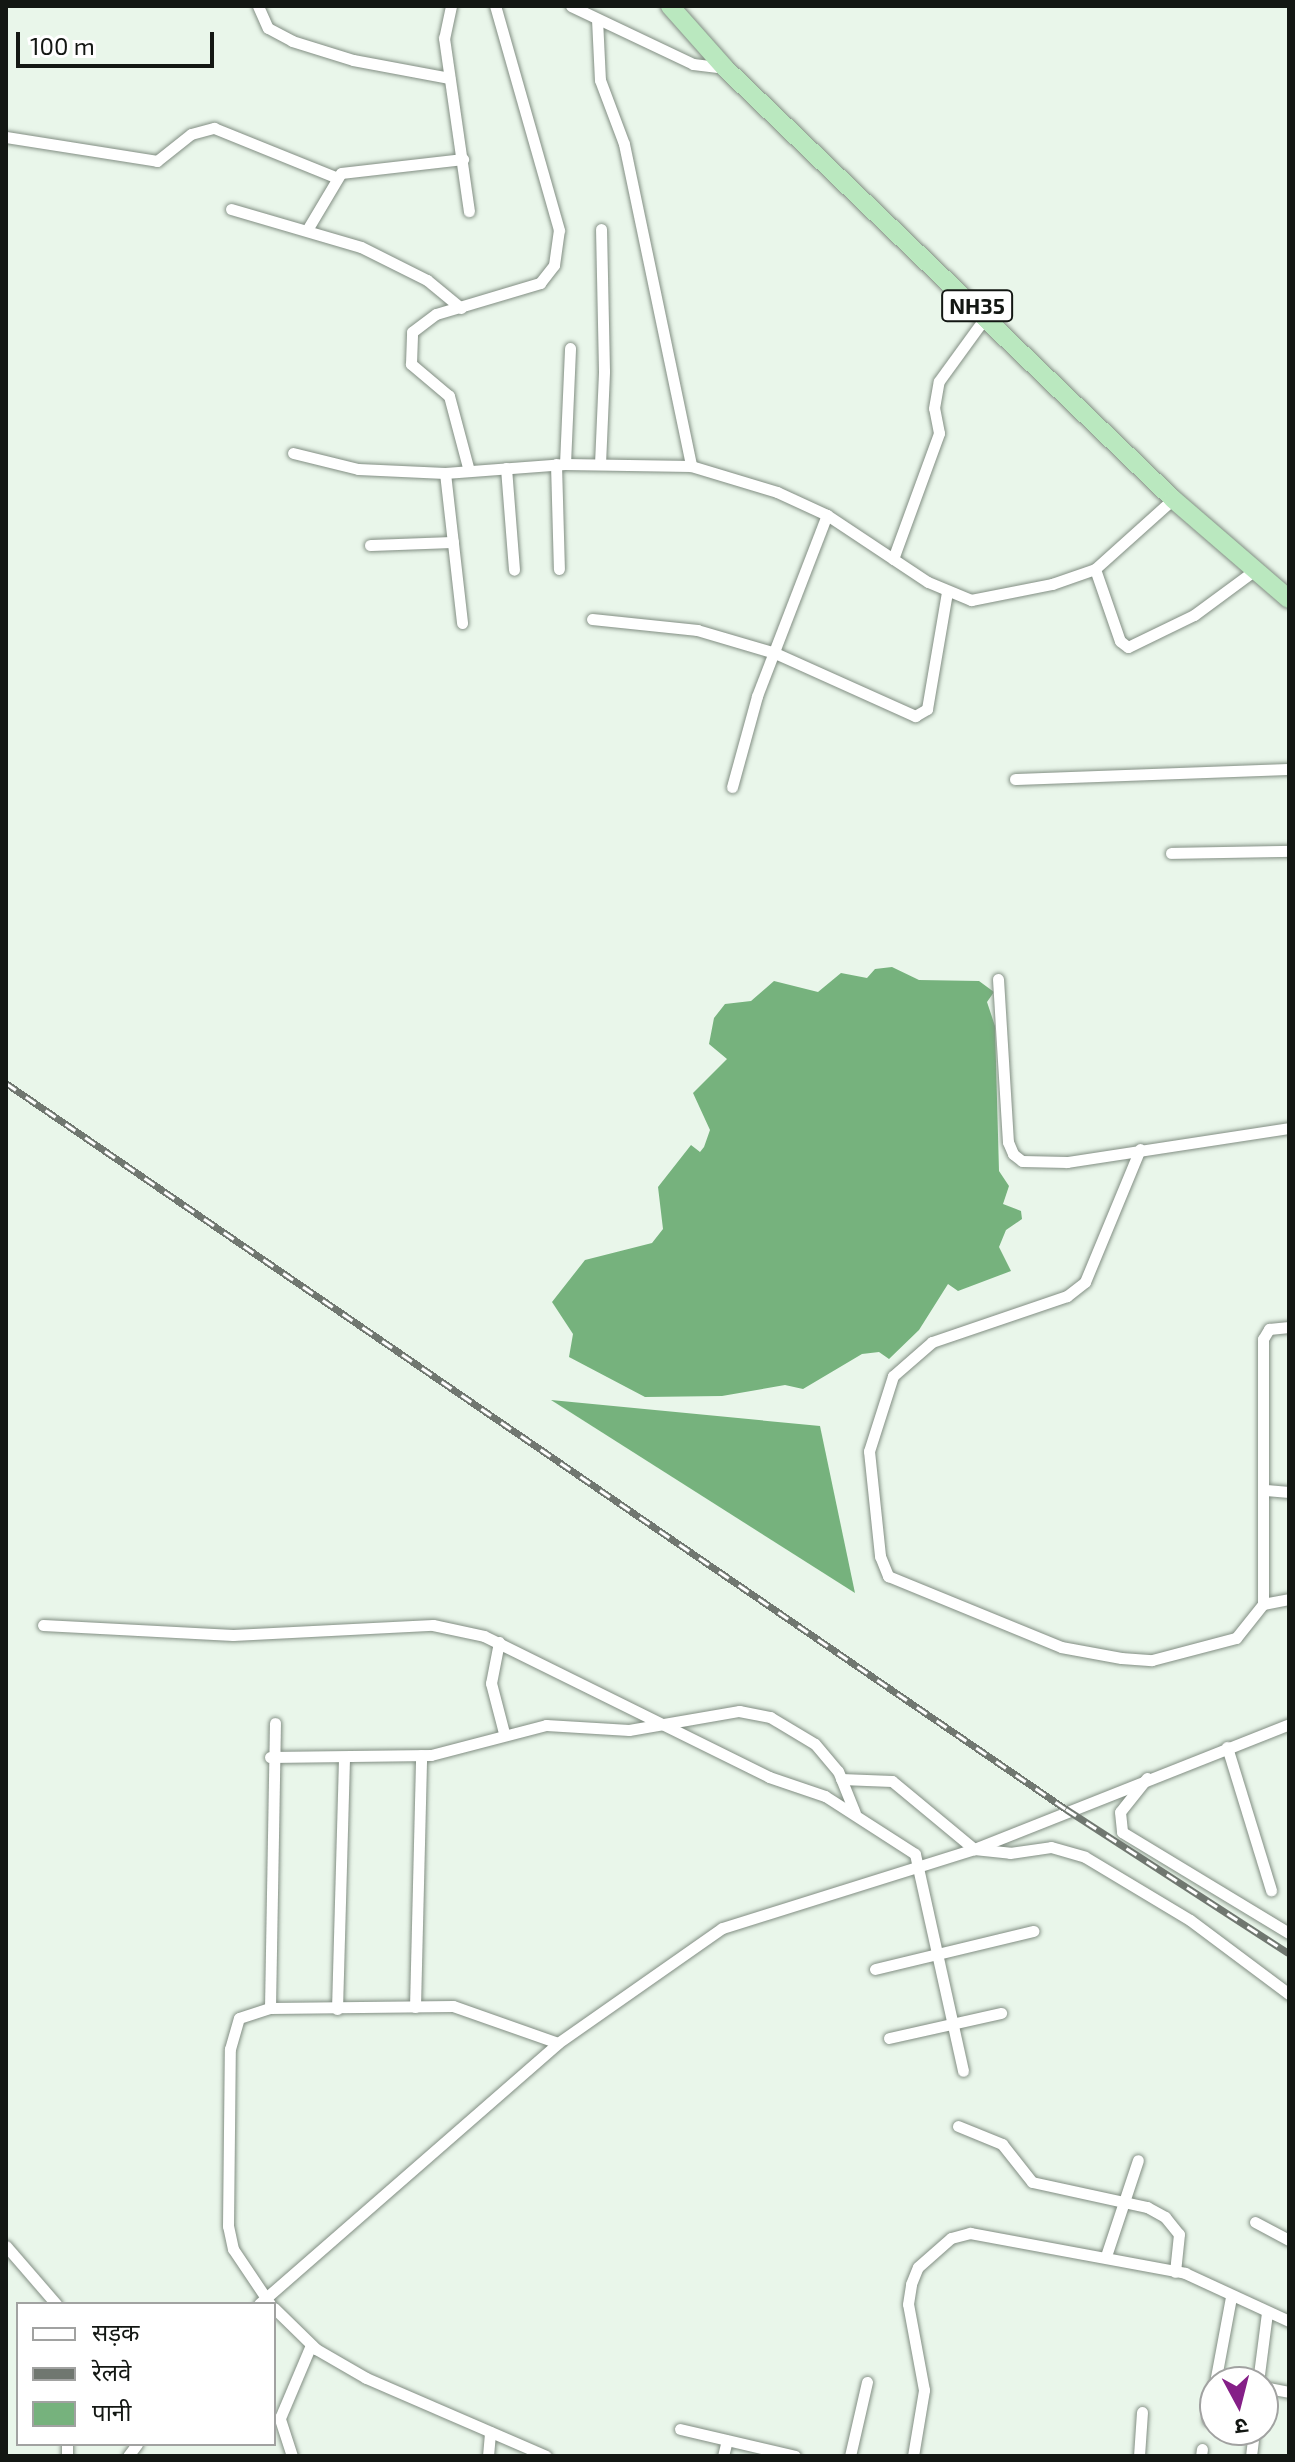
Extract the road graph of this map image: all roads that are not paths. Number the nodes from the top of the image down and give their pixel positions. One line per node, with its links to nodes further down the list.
1 (258, 6): 8 (street)
2 (451, 6): 8 (street)
3 (495, 6): 16 (street)
4 (571, 6): 6 (street)
5 (670, 6): 7 (highway, NH35)
6 (597, 19): 7 (street); 22 (street)
7 (725, 68): 17 (highway, NH35)
8 (449, 78): 10 (street)
9 (6, 137): 11 (street)
10 (463, 159): 11 (street); 13 (street)
11 (335, 177): 15 (street)
12 (231, 209): 15 (street)
13 (469, 211)
14 (601, 229): 21 (street)
15 (307, 230): 16 (street)
16 (461, 308): 24 (street)
17 (987, 315): 26 (highway, NH35); 30 (street)
18 (570, 348): 20 (street)
19 (293, 453): 25 (street)
20 (561, 464): 21 (street); 23 (street); 31 (street)
21 (600, 464): 22 (street)
22 (691, 466): 27 (street)
23 (506, 468): 24 (street); 33 (street)
24 (469, 471): 25 (street)
25 (445, 473): 28 (street)
26 (1173, 499): 32 (street); 34 (highway, NH35)
27 (827, 515): 30 (street); 39 (street)
28 (453, 542): 29 (street); 38 (street)
29 (370, 545)
30 (893, 559): 35 (street)
31 (559, 569)
32 (1095, 569): 34 (street); 35 (street)
33 (514, 570)
34 (1255, 570): 36 (highway, NH35)
35 (947, 592): 39 (street)
36 (1289, 599)
37 (592, 619): 39 (street)
38 (462, 623)
39 (775, 653): 42 (street)
40 (1289, 769): 41 (street)
41 (1015, 779)
42 (732, 787)
43 (1289, 851): 44 (street)
44 (1171, 853)
45 (998, 979): 47 (street)
46 (1289, 1128): 47 (street)
47 (1140, 1149): 52 (street)
48 (1289, 1327): 49 (street)
49 (1266, 1490): 50 (street); 52 (street)
50 (1289, 1492)
51 (1289, 1599): 52 (street)
52 (1263, 1604)
53 (43, 1625): 54 (street)
54 (499, 1642): 57 (street); 58 (street)
55 (275, 1723): 61 (street)
56 (1289, 1724): 59 (street)
57 (671, 1725): 58 (street); 64 (street); 65 (street)
58 (504, 1733): 60 (street)
59 (1227, 1747): 63 (street); 68 (street)
60 (421, 1755): 62 (street); 74 (street)
61 (270, 1757): 62 (street); 75 (street)
62 (344, 1757): 76 (street)
63 (1148, 1776): 66 (street); 70 (street)
64 (841, 1779): 65 (street); 66 (street)
65 (856, 1814): 67 (street)
66 (974, 1849): 67 (street); 73 (street)
67 (920, 1865): 71 (street); 80 (street)
68 (1271, 1890)
69 (1033, 1931): 71 (street)
70 (1289, 1933)
71 (939, 1954): 72 (street); 78 (street)
72 (875, 1969)
73 (1289, 1994)
74 (415, 2007): 76 (street); 80 (street)
75 (270, 2008): 76 (street); 92 (street)
76 (337, 2009)
77 (1001, 2013): 78 (street)
78 (953, 2023): 79 (street); 81 (street)
79 (889, 2038)
80 (558, 2043): 93 (street)
81 (963, 2071)
82 (958, 2126): 84 (street)
83 (1138, 2160): 84 (street)
84 (1121, 2203): 88 (street); 89 (street)
85 (1255, 2222): 86 (street)
86 (1289, 2240)
87 (6, 2246): 91 (street)
88 (1106, 2256): 89 (street); 111 (street)
89 (1175, 2272): 90 (street)
90 (1231, 2297): 95 (street); 98 (street)
91 (54, 2302)
92 (266, 2302)
93 (269, 2302)
94 (276, 2312): 97 (street)
95 (1267, 2313): 96 (street); 99 (street)
96 (1289, 2321)
97 (311, 2345): 103 (street); 105 (street)
98 (1218, 2366)
99 (1260, 2366)
100 (867, 2382): 110 (street)
101 (1142, 2412): 112 (street)
102 (680, 2429): 104 (street)
103 (490, 2432): 106 (street); 107 (street)
104 (727, 2440): 108 (street); 109 (street)
105 (292, 2456)
106 (488, 2456)
107 (546, 2456)
108 (723, 2456)
109 (795, 2456)
110 (850, 2456)
111 (913, 2456)
112 (1139, 2456)

